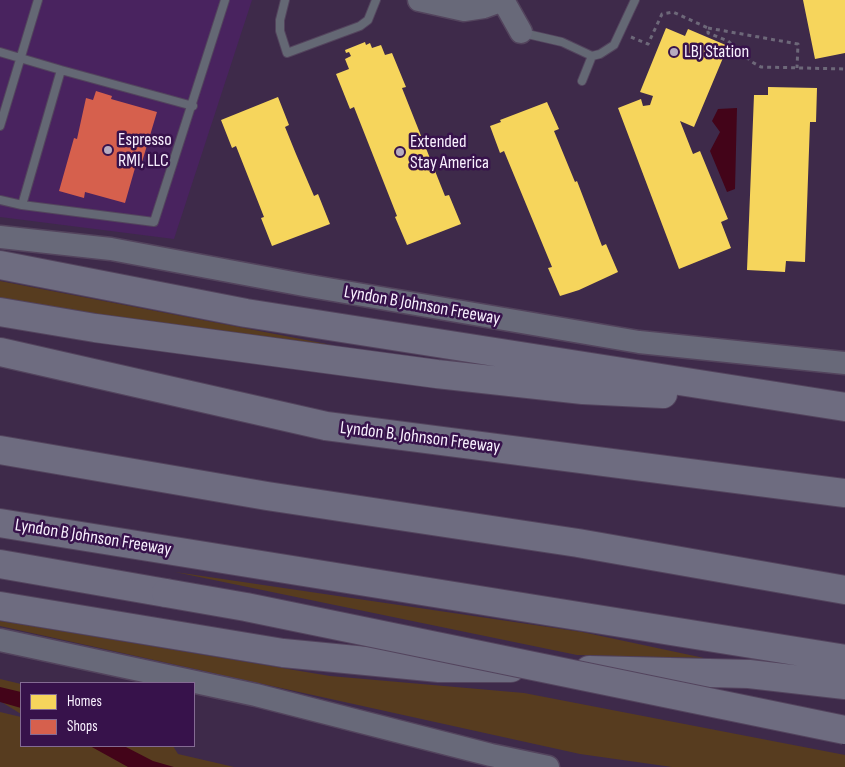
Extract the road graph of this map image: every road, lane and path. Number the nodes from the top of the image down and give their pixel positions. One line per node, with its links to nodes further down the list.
1 (38, 0): 13 (lane)
2 (226, 0): 18 (lane)
3 (285, 0): 4 (lane)
4 (376, 0)
5 (419, 0): 6 (main road)
6 (503, 0): 9 (main road)
7 (635, 0): 10 (lane)
8 (708, 28): 10 (path); 14 (path); 14 (path)
9 (521, 32): 12 (lane)
10 (620, 33): 12 (lane)
11 (0, 52): 13 (lane)
12 (592, 56): 17 (lane)
13 (20, 58): 16 (lane); 19 (lane)
14 (797, 68): 15 (path)
15 (845, 69)
16 (60, 70): 18 (lane); 21 (lane)
17 (582, 81)
18 (193, 106): 21 (lane)
19 (0, 126)
20 (0, 200): 21 (lane)
21 (22, 205)
22 (0, 237): 26 (main road, Lyndon B Johnson Freeway)
23 (0, 265): 27 (highway)
24 (0, 312): 27 (highway)
25 (0, 352): 29 (highway, Lyndon B. Johnson Freeway)
26 (845, 363)
27 (845, 406)
28 (0, 450): 32 (highway)
29 (845, 494)
30 (0, 524): 35 (highway, Lyndon B Johnson Freeway)
31 (0, 564): 37 (highway, bridge)
32 (845, 590)
33 (0, 606): 36 (highway)
34 (0, 640): 38 (main road)
35 (845, 660)
36 (845, 686)
37 (845, 730)
38 (548, 767)

